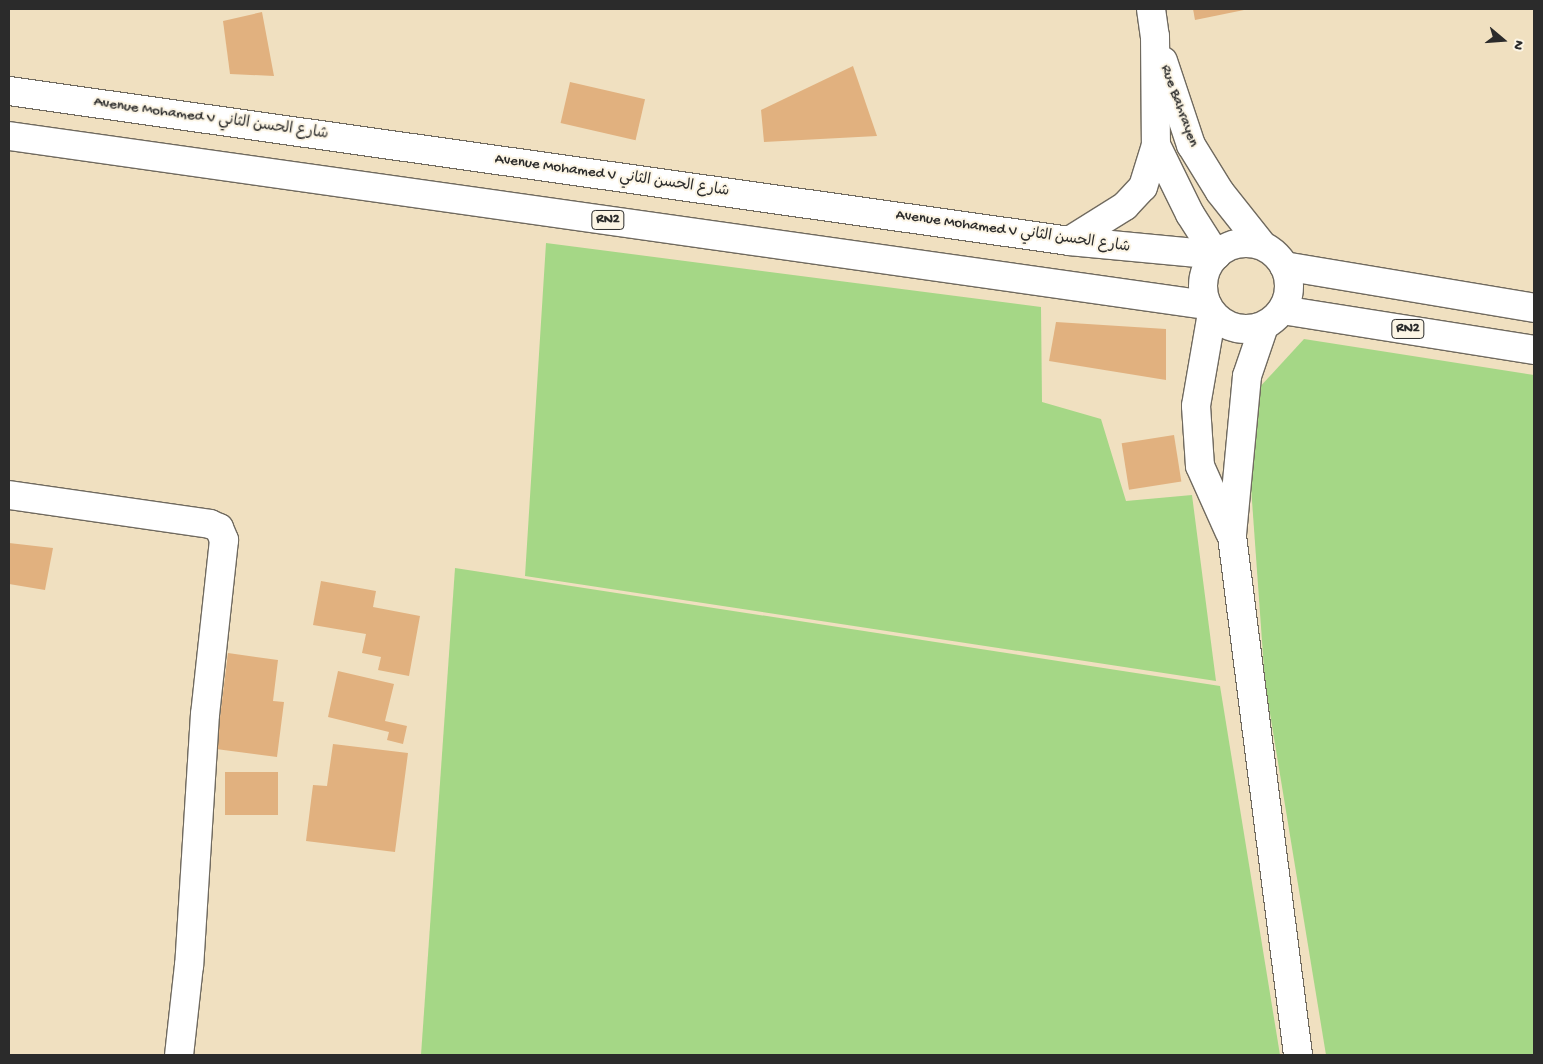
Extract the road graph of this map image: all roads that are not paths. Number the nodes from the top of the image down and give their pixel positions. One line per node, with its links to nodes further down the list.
1 (1151, 9): 2 (main road, Rue Bahrayen)
2 (1155, 36): 5 (main road, Rue Bahrayen); 7 (main road, Rue Bahrayen)
3 (9, 91): 6 (main road, Avenue Mohamed V شارع الحسن الثاني)
4 (9, 136): 11 (main road, RN2)
5 (1156, 145): 6 (main road); 8 (main road, Rue Bahrayen)
6 (1069, 241): 8 (main road, Avenue Mohamed V شارع الحسن الثاني)
7 (1262, 245): 8 (main road); 9 (main road)
8 (1216, 255): 11 (main road)
9 (1284, 266): 10 (main road); 12 (main road)
10 (1534, 308)
11 (1210, 309): 12 (main road, RN2); 15 (main road)
12 (1273, 318): 13 (main road, RN2); 15 (main road)
13 (1534, 350)
14 (9, 495): 16 (main road)
15 (1232, 536): 17 (main road)
16 (179, 1055)
17 (1298, 1055)

